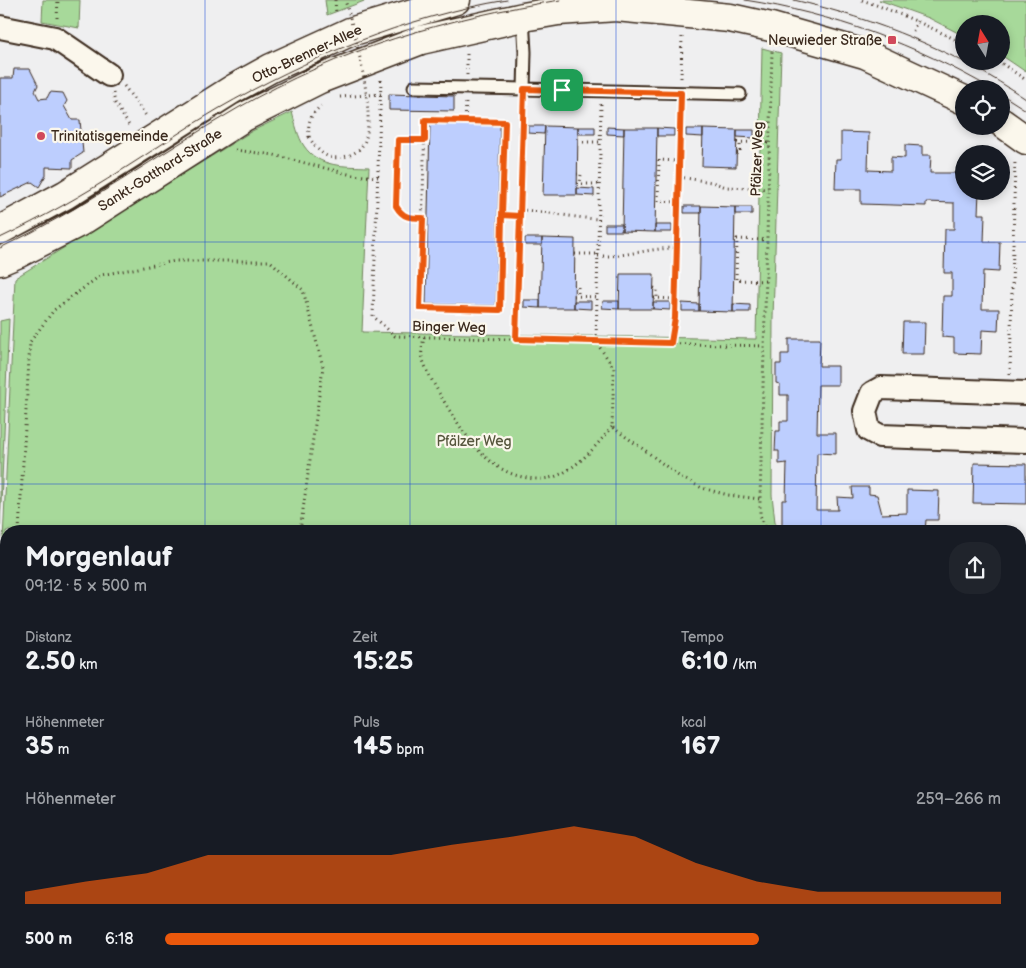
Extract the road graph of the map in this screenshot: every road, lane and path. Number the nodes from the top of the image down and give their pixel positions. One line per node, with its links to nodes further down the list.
1 (345, 0): 19 (path, bridge)
2 (456, 0): 25 (street, Otto-Brenner-Allee)
3 (862, 0): 7 (path)
4 (730, 9): 5 (street, Otto-Brenner-Allee); 9 (street, Otto-Brenner-Allee)
5 (683, 13): 6 (street, Otto-Brenner-Allee); 20 (path)
6 (523, 17): 12 (street, Otto-Brenner-Allee); 17 (lane)
7 (917, 21): 10 (path); 11 (path)
8 (0, 27): 14 (street)
9 (770, 27): 23 (street, Otto-Brenner-Allee); 30 (path, Pfälzer Weg)
10 (913, 31)
11 (955, 40)
12 (382, 54): 19 (street, Otto-Brenner-Allee); 21 (path, Binger Weg)
13 (1010, 69): 15 (path)
14 (109, 75): 25 (path); 25 (path)
15 (1026, 80)
16 (414, 87): 17 (lane)
17 (524, 89): 18 (lane); 39 (path)
18 (601, 91): 20 (lane); 29 (path)
19 (327, 93): 21 (path); 27 (street, Sankt-Gotthard-Straße)
20 (681, 93): 22 (lane); 32 (path)
21 (380, 94): 34 (path, Binger Weg)
22 (740, 94)
23 (955, 96)
24 (1014, 131): 60 (path)
25 (156, 138): 44 (street, Sankt-Gotthard-Straße)
26 (425, 140): 40 (path); 42 (path); 42 (path)
27 (205, 142): 34 (path); 49 (street, Sankt-Gotthard-Straße)
28 (578, 142): 29 (path)
29 (600, 142): 36 (path)
30 (769, 143): 31 (path); 37 (path, Pfälzer Weg)
31 (737, 153)
32 (679, 161): 35 (path); 38 (path)
33 (577, 174): 36 (path)
34 (378, 177): 55 (path, Binger Weg)
35 (679, 177): 37 (path); 38 (path)
36 (599, 184): 43 (path)
37 (768, 189): 45 (path, Pfälzer Weg)
38 (678, 202): 46 (path)
39 (520, 210): 41 (path); 43 (path)
40 (500, 215): 41 (path); 42 (path)
41 (520, 216): 56 (path)
42 (423, 218)
43 (598, 219): 48 (path)
44 (0, 230)
45 (766, 240): 50 (path, Pfälzer Weg); 50 (path)
46 (677, 248): 48 (path); 54 (path)
47 (575, 254): 48 (path)
48 (598, 255): 53 (path)
49 (0, 261)
50 (765, 280): 59 (path, Pfälzer Weg)
51 (574, 286): 53 (path)
52 (654, 288): 54 (path)
53 (597, 297): 57 (path)
54 (676, 299): 58 (path)
55 (424, 337): 56 (path, Binger Weg); 61 (path)
56 (516, 339): 57 (path, Binger Weg)
57 (596, 342): 58 (path, Binger Weg); 61 (path)
58 (671, 343): 59 (path, Binger Weg)
59 (764, 346): 63 (path, Pfälzer Weg)
60 (1018, 392): 62 (street)
61 (612, 427): 63 (path)
62 (1026, 441)
63 (760, 499): 66 (path, Pfälzer Weg)
64 (18, 525): 65 (path)
65 (301, 525)
66 (764, 525)

